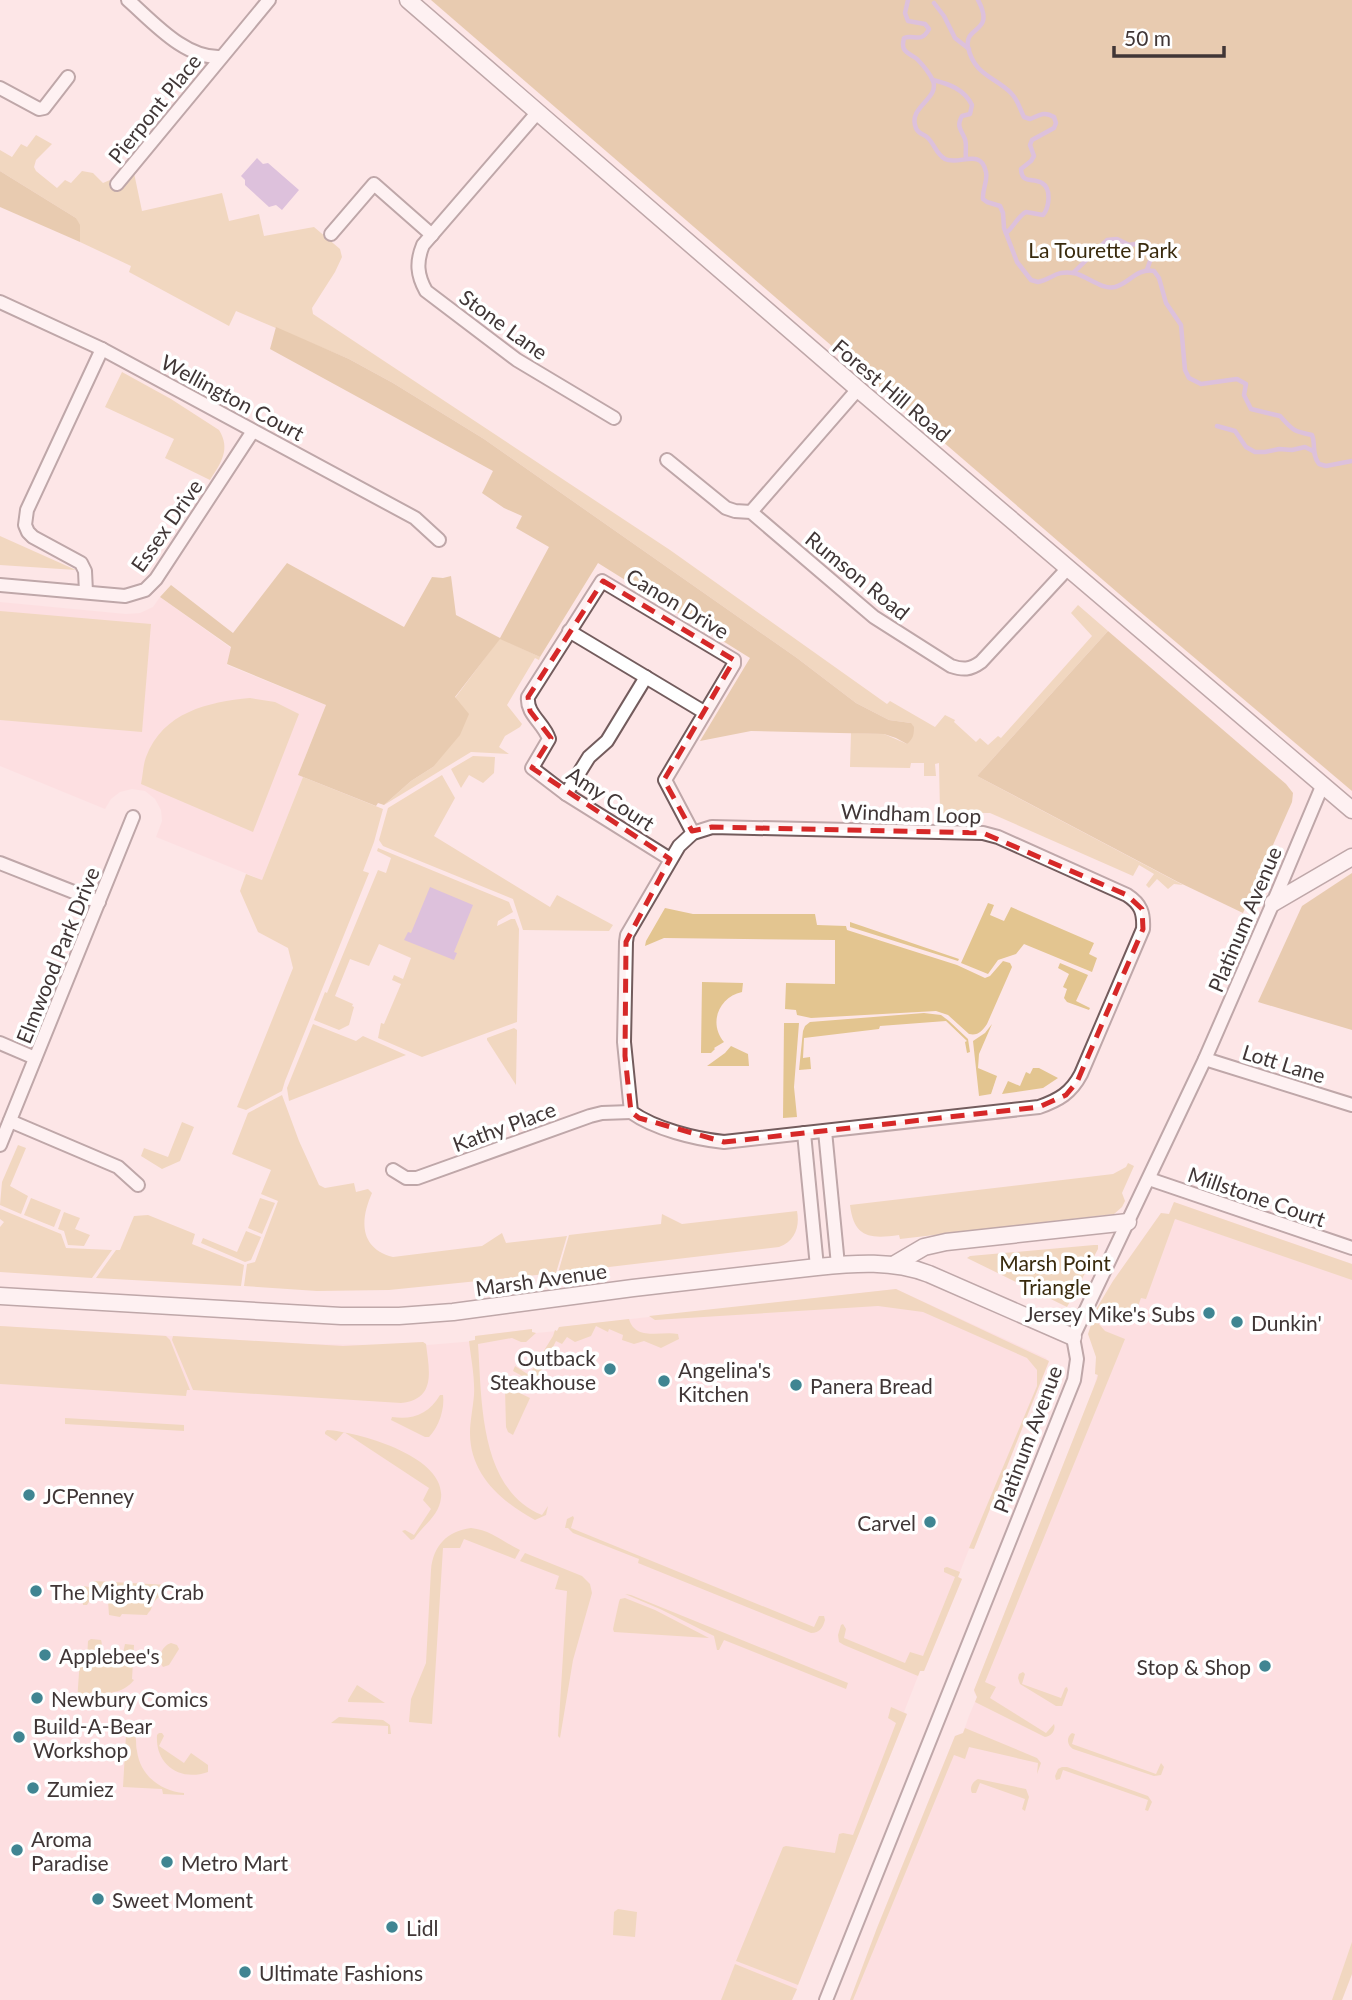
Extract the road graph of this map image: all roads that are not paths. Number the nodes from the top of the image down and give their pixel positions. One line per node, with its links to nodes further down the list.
1 (128, 0): 4 (street, Pierpont Place)
2 (270, 0): 4 (street, Pierpont Place)
3 (408, 0): 7 (street, Forest Hill Road)
4 (221, 57): 8 (street, Pierpont Place)
5 (68, 77): 6 (street)
6 (0, 88)
7 (537, 113): 10 (street, Stone Lane); 13 (street, Forest Hill Road)
8 (117, 184)
9 (331, 233): 10 (street)
10 (432, 235): 14 (street, Stone Lane)
11 (0, 302): 12 (street, Wellington Court)
12 (102, 349): 15 (street, Wellington Court); 21 (street)
13 (858, 389): 17 (street); 19 (street, Forest Hill Road)
14 (614, 418)
15 (253, 430): 18 (street, Wellington Court); 21 (street, Essex Drive)
16 (667, 460): 17 (street, Rumson Road)
17 (751, 512): 19 (street, Rumson Road)
18 (439, 540)
19 (1068, 568): 26 (street, Forest Hill Road)
20 (0, 585): 21 (street, Essex Drive)
21 (86, 592)
22 (569, 631): 23 (street); 24 (street, Canon Drive); 25 (street, Canon Drive)
23 (646, 677): 24 (street); 27 (street)
24 (704, 712): 30 (street, Canon Drive)
25 (532, 768): 27 (street, Amy Court)
26 (1322, 785): 28 (street, Forest Hill Road); 35 (street, Platinum Avenue)
27 (566, 794): 32 (street, Amy Court)
28 (1352, 810)
29 (133, 817): 34 (street, Elmwood Park Drive)
30 (692, 833): 32 (street); 42 (street, Windham Loop)
31 (1352, 858): 35 (street)
32 (670, 859): 40 (street)
33 (0, 863): 34 (street)
34 (99, 902): 37 (street, Elmwood Park Drive)
35 (1273, 903): 38 (street, Platinum Avenue)
36 (0, 1043): 37 (street)
37 (36, 1058): 41 (street, Elmwood Park Drive)
38 (1205, 1059): 39 (street, Lott Lane); 46 (street, Platinum Avenue)
39 (1352, 1105)
40 (631, 1112): 43 (street, Windham Loop); 45 (street, Kathy Place)
41 (10, 1121): 44 (street, Elmwood Park Drive); 47 (street)
42 (825, 1130): 43 (street, Windham Loop); 51 (street)
43 (804, 1133): 52 (street)
44 (0, 1145)
45 (393, 1170)
46 (1149, 1179): 48 (street, Platinum Avenue); 49 (street, Millstone Court)
47 (138, 1185)
48 (1128, 1222): 50 (street); 54 (street, Platinum Avenue)
49 (1352, 1248)
50 (895, 1264): 51 (street, Marsh Avenue); 54 (street, Marsh Avenue)
51 (838, 1265): 52 (street, Marsh Avenue)
52 (817, 1267): 53 (street, Marsh Avenue)
53 (0, 1296)
54 (1073, 1337): 55 (street, Platinum Avenue)
55 (825, 2000)

